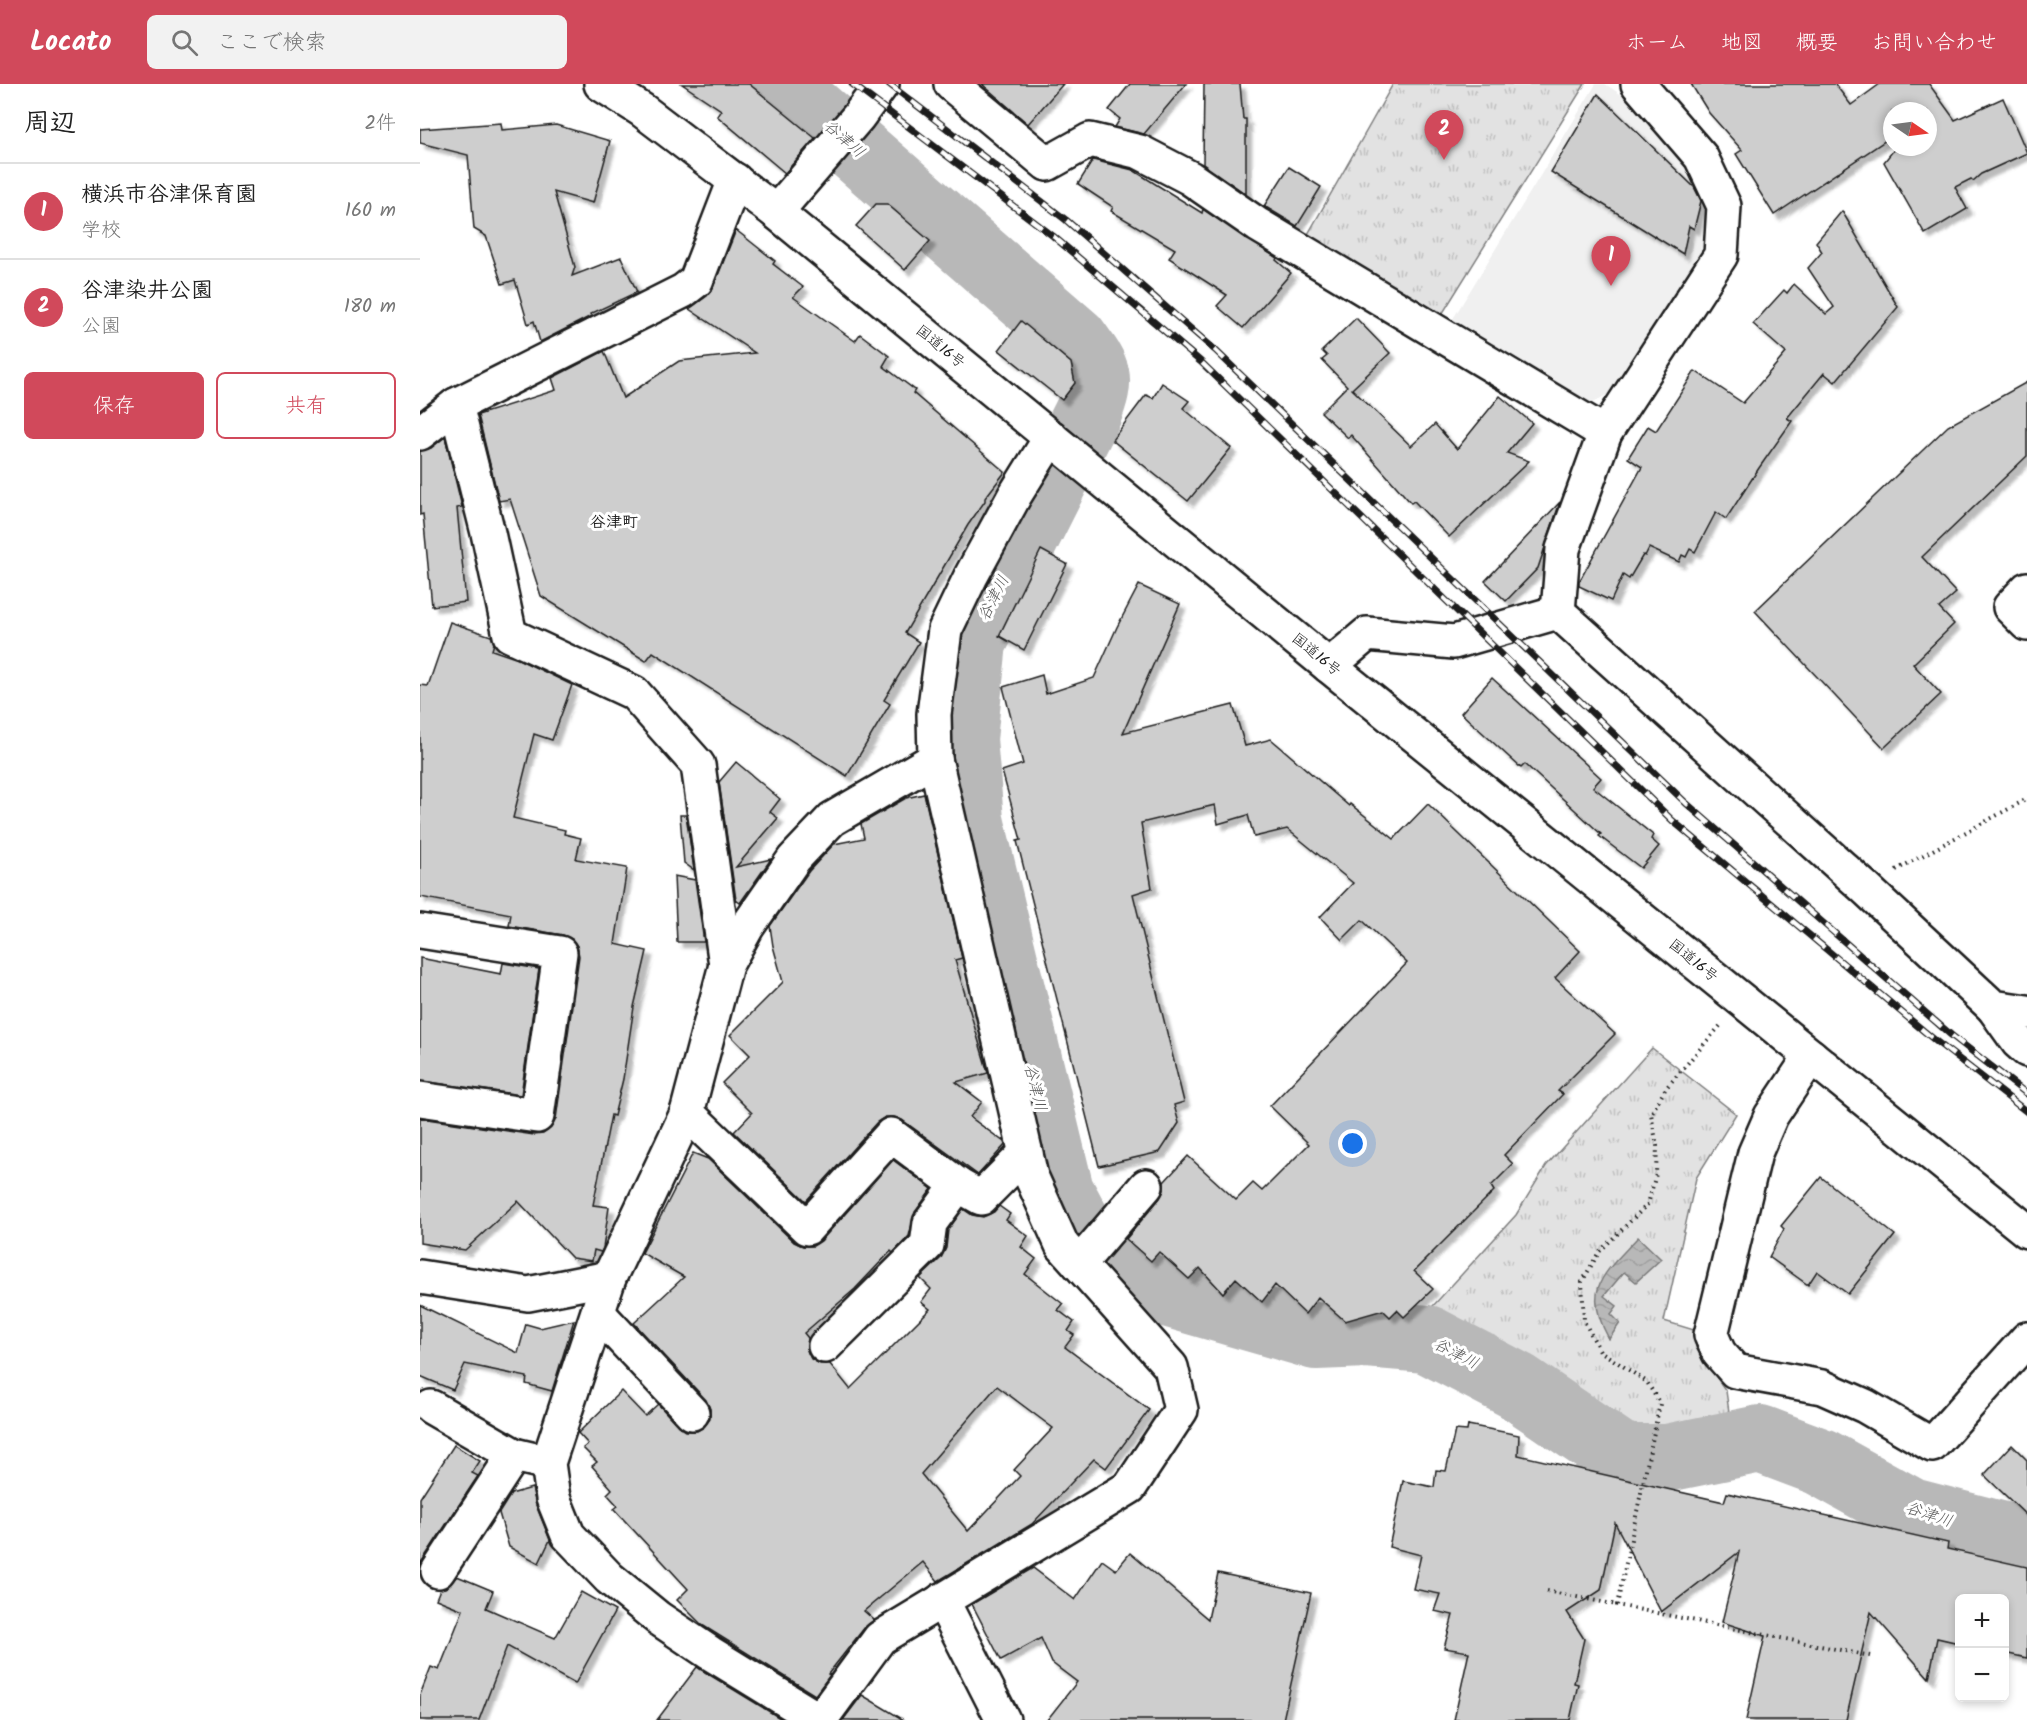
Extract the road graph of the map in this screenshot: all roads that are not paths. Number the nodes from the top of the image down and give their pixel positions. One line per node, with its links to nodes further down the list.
1 (601, 84): 5 (main road, 国道16号)
2 (882, 84): 6 (main road)
3 (951, 84): 9 (main road)
4 (1638, 84): 9 (main road)
5 (735, 180): 6 (main road, 国道16号); 7 (main road)
6 (776, 212): 10 (main road, 国道16号)
7 (456, 405): 8 (main road); 17 (main road)
8 (420, 433)
9 (1605, 434): 12 (main road)
10 (1054, 440): 14 (main road, 国道16号); 15 (main road)
11 (2027, 589): 13 (main road)
12 (1558, 612): 14 (main road); 18 (main road)
13 (2027, 624)
14 (1329, 666): 21 (main road, 国道16号)
15 (935, 759): 17 (main road); 24 (main road)
16 (420, 931): 22 (main road)
17 (726, 965): 23 (main road)
18 (1993, 1007): 19 (main road); 20 (main road)
19 (2027, 1012)
20 (2027, 1050)
21 (1811, 1056): 27 (main road, 国道16号); 32 (main road)
22 (420, 1099)
23 (687, 1113): 25 (main road); 30 (main road)
24 (1026, 1153): 25 (main road); 28 (main road)
25 (958, 1185): 33 (main road)
26 (1146, 1186): 28 (main road)
27 (2027, 1231)
28 (1079, 1264): 39 (main road)
29 (420, 1277): 30 (main road)
30 (609, 1278): 31 (main road)
31 (598, 1313): 35 (main road); 37 (main road)
32 (2027, 1339)
33 (825, 1347)
34 (431, 1407): 36 (main road)
35 (692, 1413)
36 (514, 1455): 37 (main road); 38 (main road)
37 (548, 1463): 40 (main road)
38 (438, 1571)
39 (942, 1600): 40 (main road); 41 (main road)
40 (820, 1720)
41 (1002, 1720)

